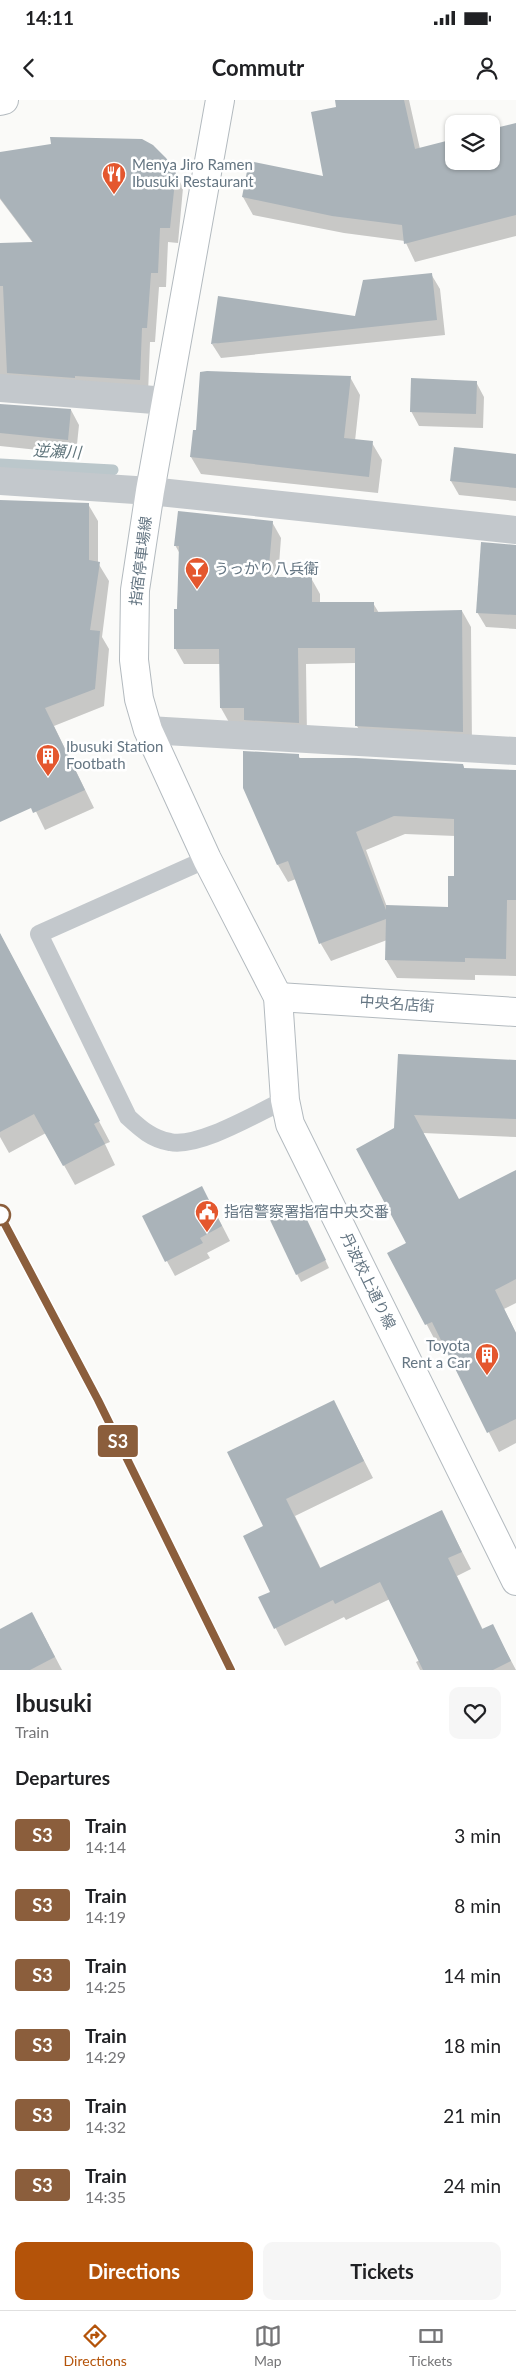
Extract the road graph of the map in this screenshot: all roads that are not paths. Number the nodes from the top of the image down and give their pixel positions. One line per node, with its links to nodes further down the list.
1 (220, 100): 3 (main road, 指宿停車場線)
2 (0, 388): 3 (street)
3 (167, 401): 5 (main road, 指宿停車場線)
4 (0, 481): 5 (street)
5 (150, 491): 6 (street); 7 (main road, 指宿停車場線)
6 (516, 530)
7 (148, 730): 8 (street); 9 (main road, 指宿停車場線)
8 (516, 752)
9 (207, 858): 10 (main road, 指宿停車場線); 12 (lane)
10 (278, 997): 11 (main road, 中央名店街); 12 (main road, 丹波校上通り線)
11 (516, 1012)
12 (284, 1100): 13 (main road, 丹波校上通り線)
13 (516, 1580)

